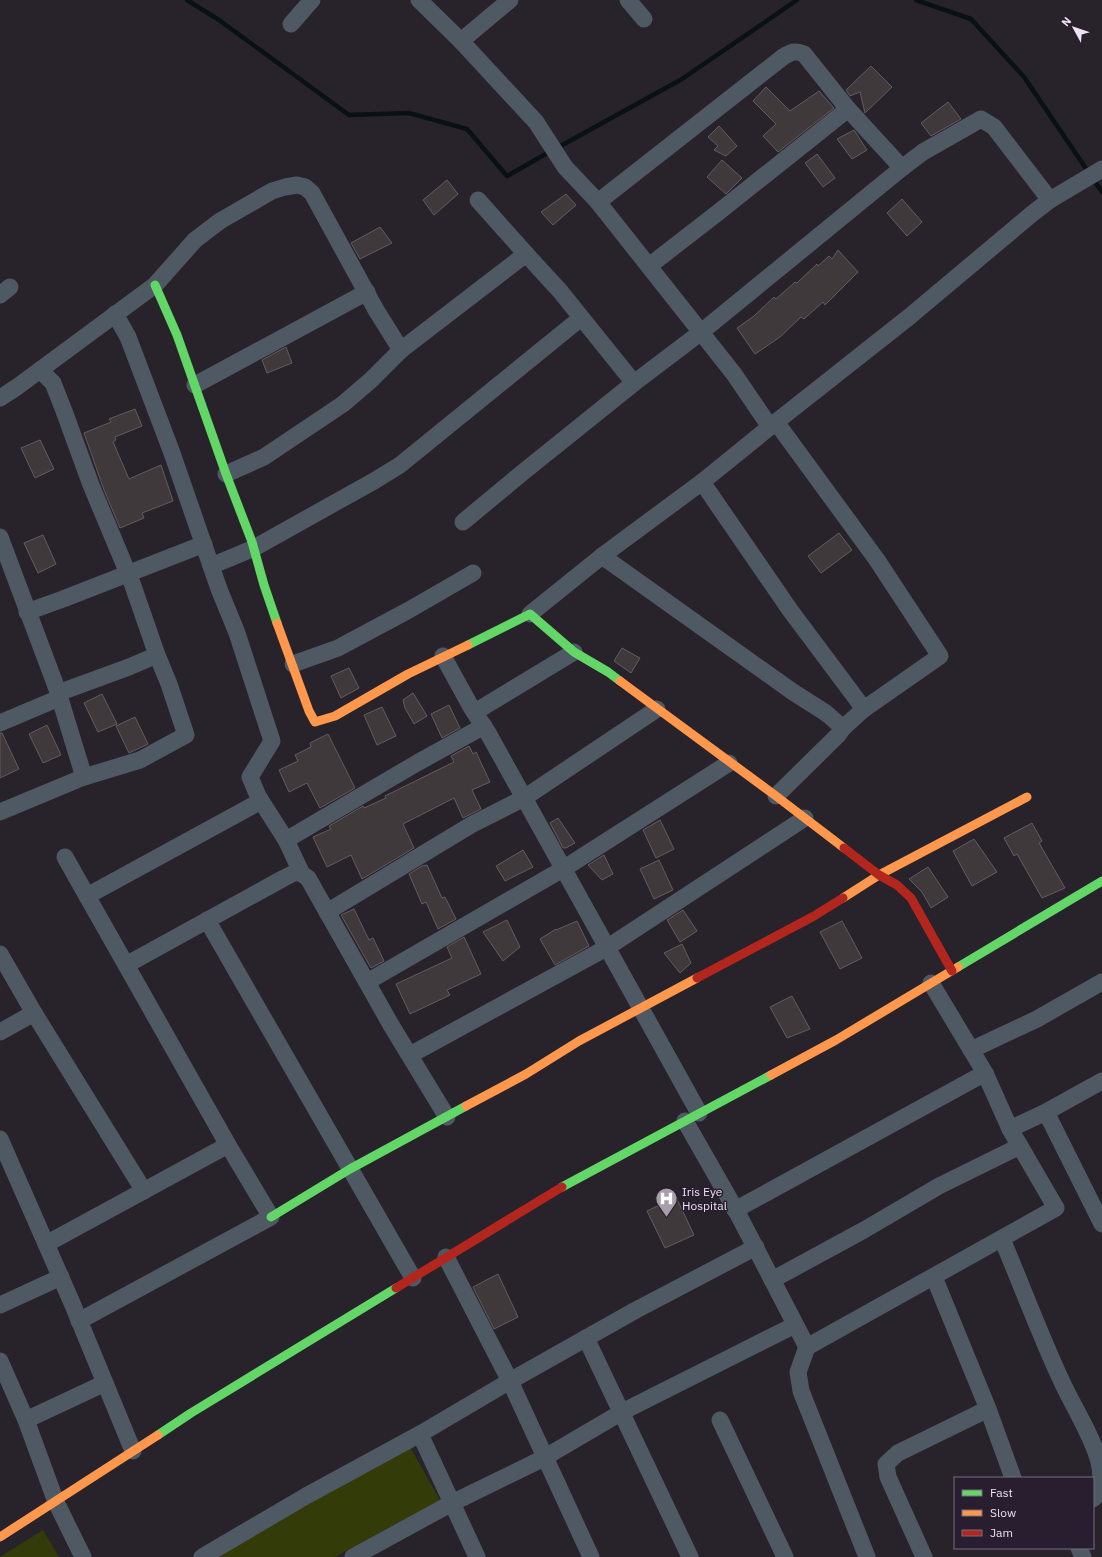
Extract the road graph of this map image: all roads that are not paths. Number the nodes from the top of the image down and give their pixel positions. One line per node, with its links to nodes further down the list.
1 (312, 0): 6 (street)
2 (419, 0): 7 (street)
3 (510, 0): 7 (street)
4 (628, 0): 5 (street)
5 (644, 19)
6 (291, 24)
7 (461, 41): 13 (street)
8 (848, 108): 9 (street); 13 (street); 15 (street)
9 (902, 168): 12 (street); 20 (street)
10 (1101, 170): 12 (street)
11 (478, 200): 14 (street)
12 (1050, 200): 26 (street)
13 (598, 202): 15 (street)
14 (526, 254): 19 (street); 21 (street)
15 (649, 266): 20 (street)
16 (156, 285): 17 (street); 18 (street); 24 (street)
17 (367, 292): 21 (street); 24 (street)
18 (115, 314): 22 (street); 31 (street)
19 (581, 318): 23 (street); 32 (street)
20 (700, 333): 23 (street); 26 (street)
21 (401, 350): 27 (street)
22 (40, 370): 25 (street); 35 (street)
23 (634, 383): 29 (street)
24 (195, 385): 27 (street)
25 (0, 398)
26 (773, 424): 28 (street); 45 (street)
27 (226, 474): 32 (street)
28 (702, 482): 33 (street); 45 (street)
29 (463, 522)
30 (0, 537): 37 (street)
31 (204, 544): 34 (street); 35 (street)
32 (254, 548): 34 (street); 42 (street)
33 (602, 556): 38 (street); 49 (street)
34 (211, 566): 55 (street)
35 (127, 573): 37 (street); 40 (street)
36 (473, 573): 42 (street)
37 (27, 612): 43 (street)
38 (530, 614): 39 (street); 41 (street)
39 (574, 652): 44 (street); 46 (street)
40 (157, 655): 43 (street); 51 (street)
41 (442, 656): 42 (street); 46 (street)
42 (294, 664)
43 (58, 695): 47 (street); 51 (street)
44 (657, 709): 50 (street); 54 (street)
45 (864, 709): 49 (street)
46 (475, 712): 48 (street)
47 (0, 723)
48 (484, 726): 54 (street); 58 (street)
49 (843, 728): 52 (street)
50 (729, 763): 52 (street); 60 (street)
51 (84, 777): 56 (street)
52 (776, 796): 57 (street)
53 (1027, 797): 62 (street)
54 (524, 798): 60 (street); 65 (street)
55 (261, 801): 58 (street); 64 (street)
56 (0, 812)
57 (805, 818): 62 (street); 67 (street)
58 (286, 840): 61 (street)
59 (65, 857): 64 (street)
60 (563, 869): 67 (street); 71 (street)
61 (302, 874): 65 (street); 66 (street)
62 (879, 875): 70 (street); 74 (street)
63 (1102, 881): 70 (street)
64 (87, 896): 69 (street)
65 (327, 912): 71 (street)
66 (207, 920): 69 (street); 89 (street)
67 (608, 947): 74 (street); 78 (street)
68 (0, 954): 75 (street)
69 (126, 965): 87 (street)
70 (952, 971): 73 (street)
71 (367, 982): 78 (street)
72 (1102, 982): 77 (street)
73 (931, 983): 77 (street); 82 (street)
74 (642, 1007): 82 (street); 83 (street)
75 (34, 1013): 76 (street); 90 (street)
76 (0, 1032)
77 (971, 1050): 79 (street)
78 (410, 1055): 83 (street)
79 (984, 1073): 85 (street); 91 (street)
80 (1102, 1081): 81 (street)
81 (1046, 1112): 85 (street); 93 (street)
82 (700, 1113): 84 (street)
83 (447, 1117): 89 (street)
84 (685, 1121): 91 (street); 97 (street)
85 (1010, 1129): 88 (street)
86 (0, 1139): 95 (street)
87 (228, 1144): 90 (street); 92 (street)
88 (1020, 1146): 94 (street); 101 (street)
89 (350, 1169): 92 (street); 100 (street)
90 (144, 1190): 95 (street)
91 (736, 1210): 96 (street)
92 (270, 1217): 103 (street)
93 (1102, 1224)
94 (1002, 1239): 99 (street); 118 (street)
95 (46, 1244): 98 (street)
96 (756, 1247): 101 (street); 105 (street)
97 (446, 1257): 100 (street); 108 (street)
98 (61, 1277): 102 (street); 103 (street)
99 (934, 1277): 106 (street); 110 (street)
100 (413, 1278): 115 (street)
101 (772, 1280): 104 (street)
102 (0, 1305)
103 (79, 1321): 109 (street)
104 (795, 1325): 106 (street); 111 (street)
105 (586, 1338): 108 (street); 111 (street)
106 (807, 1347): 129 (street)
107 (0, 1361): 112 (street)
108 (510, 1381): 114 (street); 116 (street)
109 (105, 1382): 112 (street); 115 (street)
110 (988, 1409): 117 (street); 130 (street)
111 (622, 1412): 116 (street); 127 (street)
112 (26, 1420): 119 (street)
113 (720, 1420): 128 (street)
114 (420, 1434): 120 (street); 123 (street)
115 (133, 1451): 119 (street)
116 (545, 1457): 120 (street); 126 (street)
117 (1013, 1477)
118 (1094, 1498)
119 (56, 1502): 121 (street); 122 (street)
120 (452, 1503): 124 (street); 125 (street)
121 (0, 1537)
122 (83, 1557)
123 (202, 1557)
124 (353, 1557)
125 (477, 1557)
126 (591, 1557)
127 (690, 1557)
128 (785, 1557)
129 (867, 1557)
130 (924, 1557)

